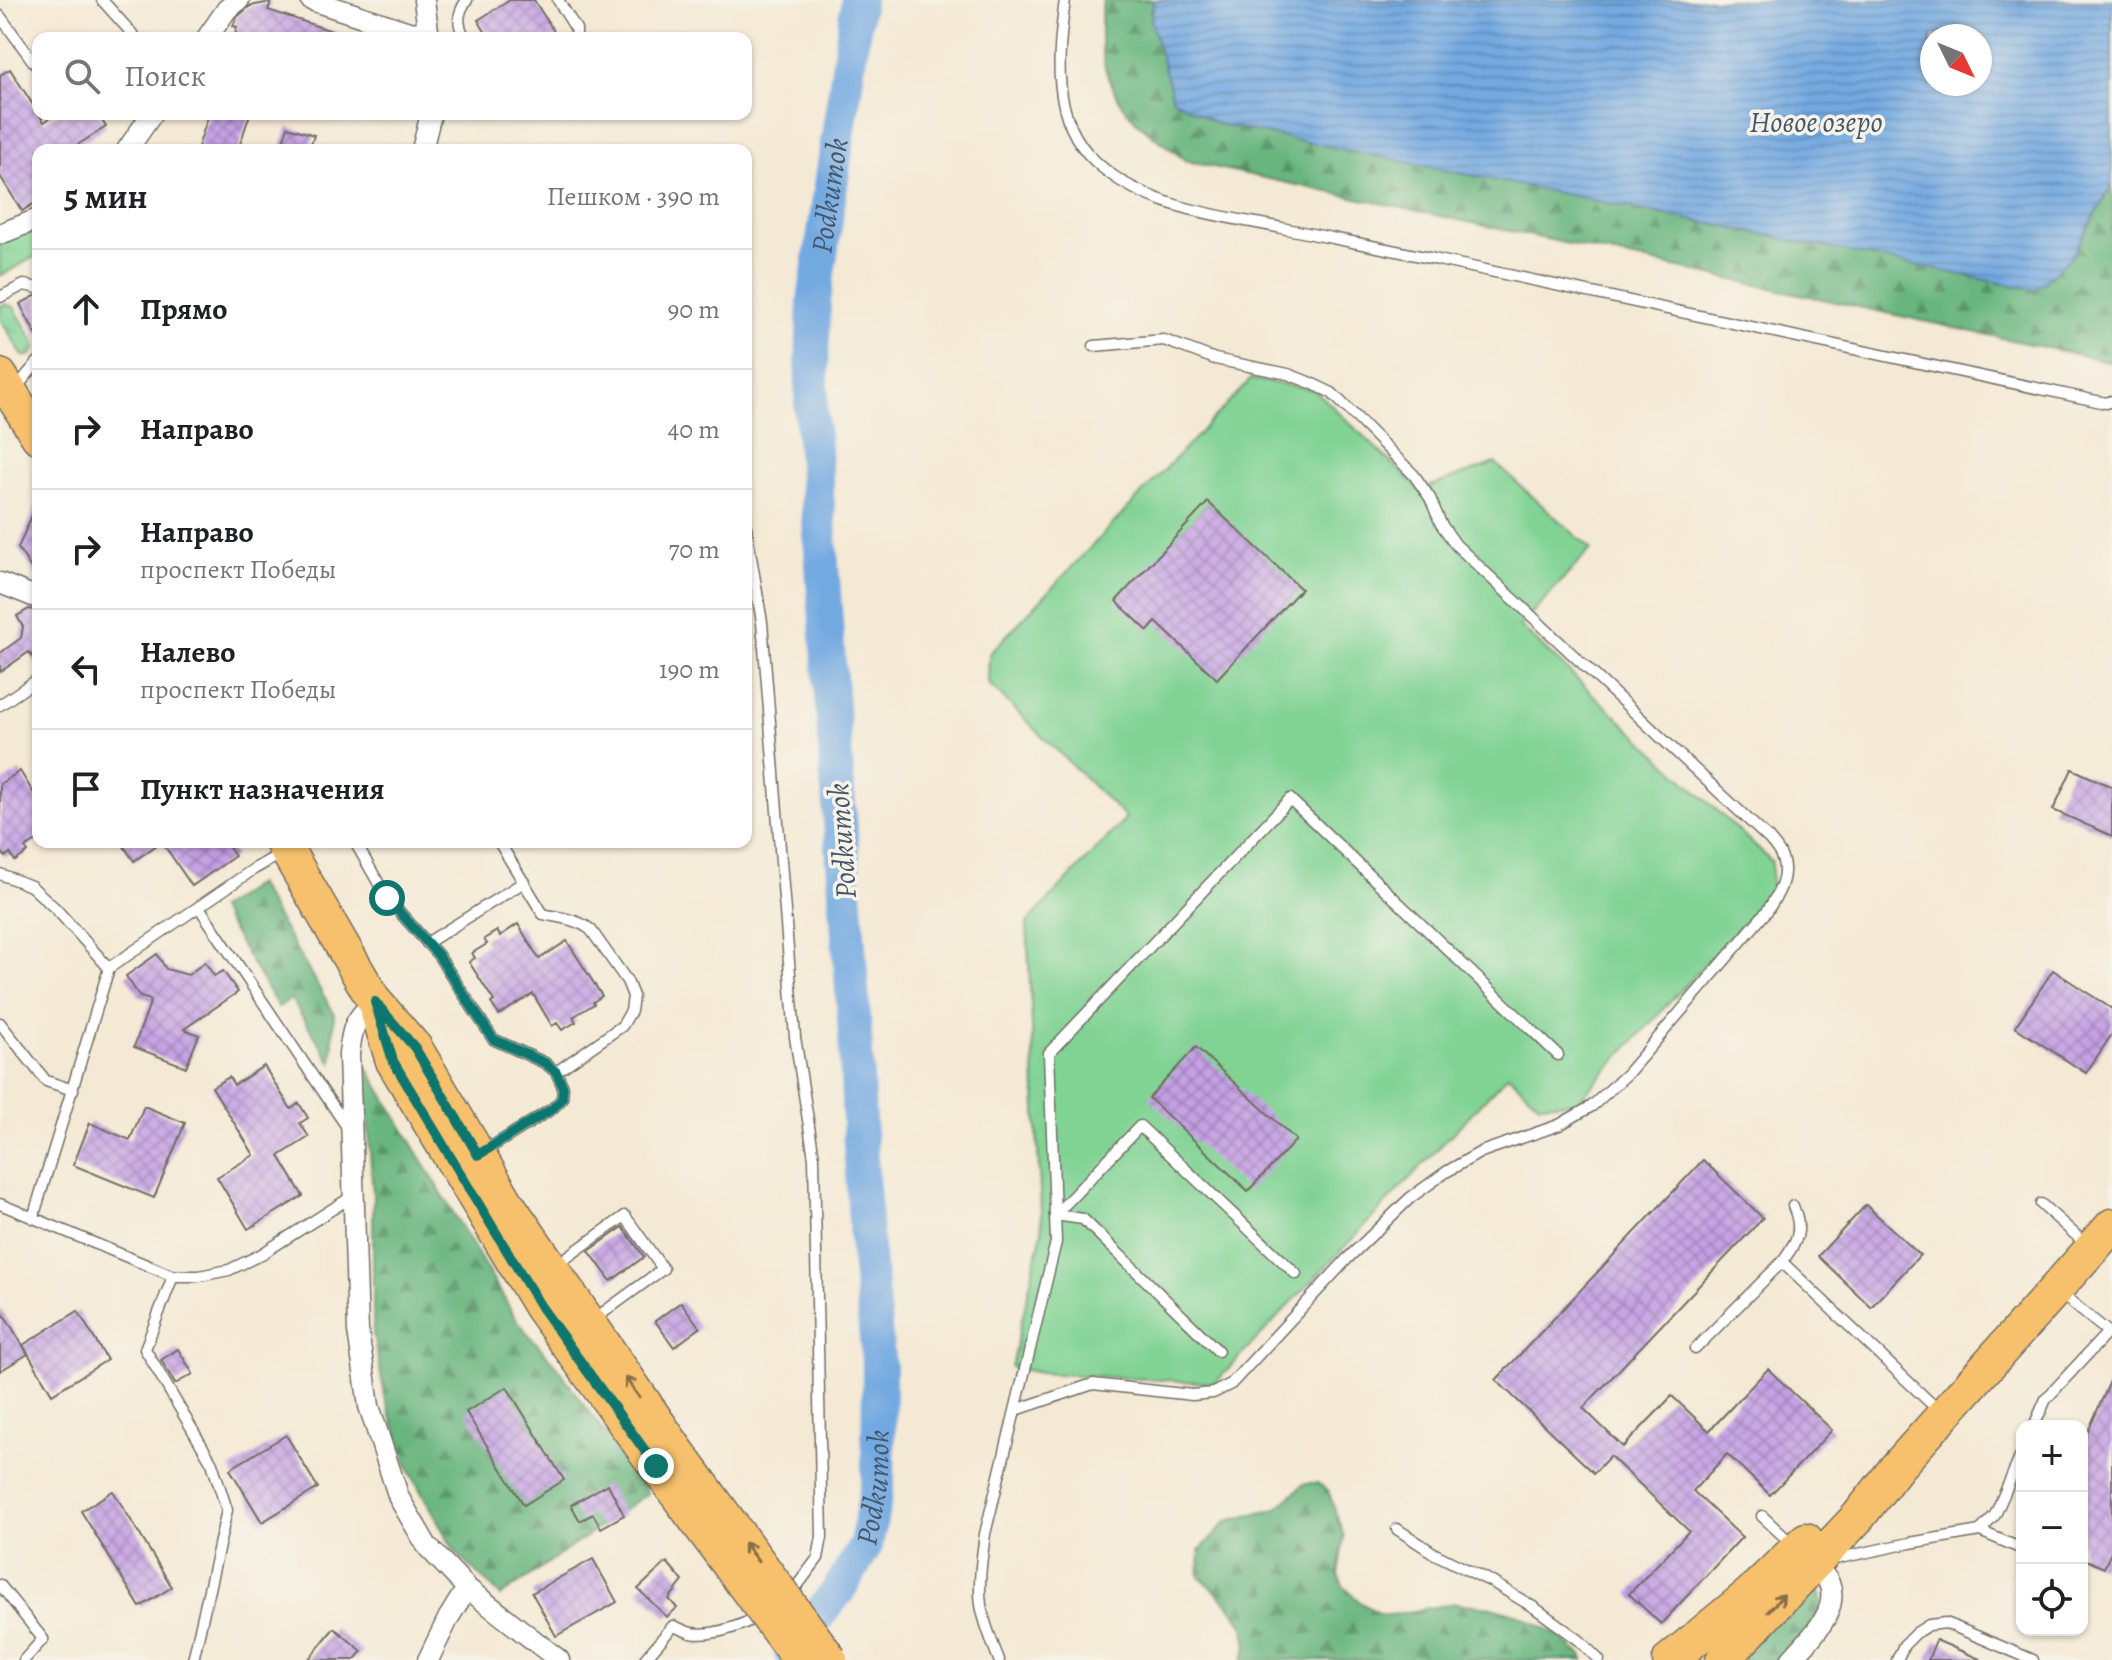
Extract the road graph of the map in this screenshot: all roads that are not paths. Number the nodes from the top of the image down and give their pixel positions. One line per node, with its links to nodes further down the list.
1 (102, 0): 9 (lane)
2 (239, 0): 10 (street)
3 (424, 0): 12 (street)
4 (467, 0): 13 (lane)
5 (558, 0): 14 (lane)
6 (1065, 0): 27 (lane)
7 (319, 1): 11 (street)
8 (0, 16): 15 (lane)
9 (126, 32)
10 (211, 32)
11 (409, 32)
12 (428, 32)
13 (461, 32)
14 (576, 32)
15 (32, 60)
16 (148, 120): 18 (street)
17 (430, 120): 19 (street)
18 (131, 144)
19 (424, 144)
20 (32, 221): 21 (street)
21 (0, 234)
22 (32, 287): 23 (lane)
23 (0, 297)
24 (1094, 346): 66 (lane)
25 (32, 366): 26 (lane)
26 (6, 385): 28 (main road)
27 (2112, 401)
28 (32, 426)
29 (752, 563): 83 (lane)
30 (0, 583): 31 (street)
31 (32, 596)
32 (32, 683): 33 (lane)
33 (0, 705)
34 (284, 848): 40 (lane)
35 (288, 848): 43 (main road)
36 (358, 848): 41 (lane)
37 (503, 848): 39 (lane)
38 (0, 874): 42 (lane)
39 (524, 882): 41 (lane); 46 (lane)
40 (199, 907): 42 (lane); 48 (lane)
41 (427, 943): 46 (lane)
42 (109, 968): 47 (lane)
43 (375, 1002): 48 (street); 49 (main road); 69 (main road)
44 (0, 1023): 47 (lane)
45 (1558, 1055): 54 (lane)
46 (556, 1072): 49 (lane)
47 (73, 1090): 55 (lane)
48 (351, 1133): 50 (street)
49 (478, 1155): 58 (main road)
50 (353, 1196): 60 (lane); 77 (street)
51 (0, 1204): 55 (lane)
52 (2041, 1204): 56 (lane)
53 (1793, 1206): 57 (lane)
54 (1055, 1215): 59 (lane); 65 (lane); 66 (lane)
55 (33, 1218): 60 (lane)
56 (2102, 1238): 61 (main road)
57 (1782, 1262): 64 (lane); 67 (lane)
58 (551, 1269): 62 (main road); 62 (lane)
59 (1296, 1274)
60 (173, 1276): 80 (lane)
61 (2056, 1289): 63 (lane); 67 (main road)
62 (588, 1323): 69 (main road, one-way to 62)
63 (2110, 1333): 68 (lane)
64 (1695, 1349)
65 (1218, 1351)
66 (1016, 1410): 86 (lane)
67 (1943, 1415): 75 (main road)
68 (2037, 1420)
69 (667, 1459): 84 (main road, bridge); 85 (main road, one-way to 69, bridge)
70 (2016, 1467): 73 (lane)
71 (1762, 1516): 75 (lane)
72 (1397, 1529): 87 (lane)
73 (1980, 1531): 74 (lane); 75 (lane)
74 (2016, 1546)
75 (1804, 1556): 78 (main road); 90 (main road, one-way to 75); 91 (street)
76 (0, 1585): 79 (lane)
77 (467, 1588): 81 (street); 82 (street)
78 (1749, 1595): 88 (main road); 89 (main road)
79 (24, 1660)
80 (193, 1660)
81 (428, 1660)
82 (559, 1660)
83 (644, 1660)
84 (800, 1660)
85 (830, 1660)
86 (999, 1660)
87 (1599, 1660)
88 (1670, 1660)
89 (1690, 1660)
90 (1723, 1660)
91 (1791, 1660)
92 (1897, 1660): 93 (lane)
93 (2033, 1660)

